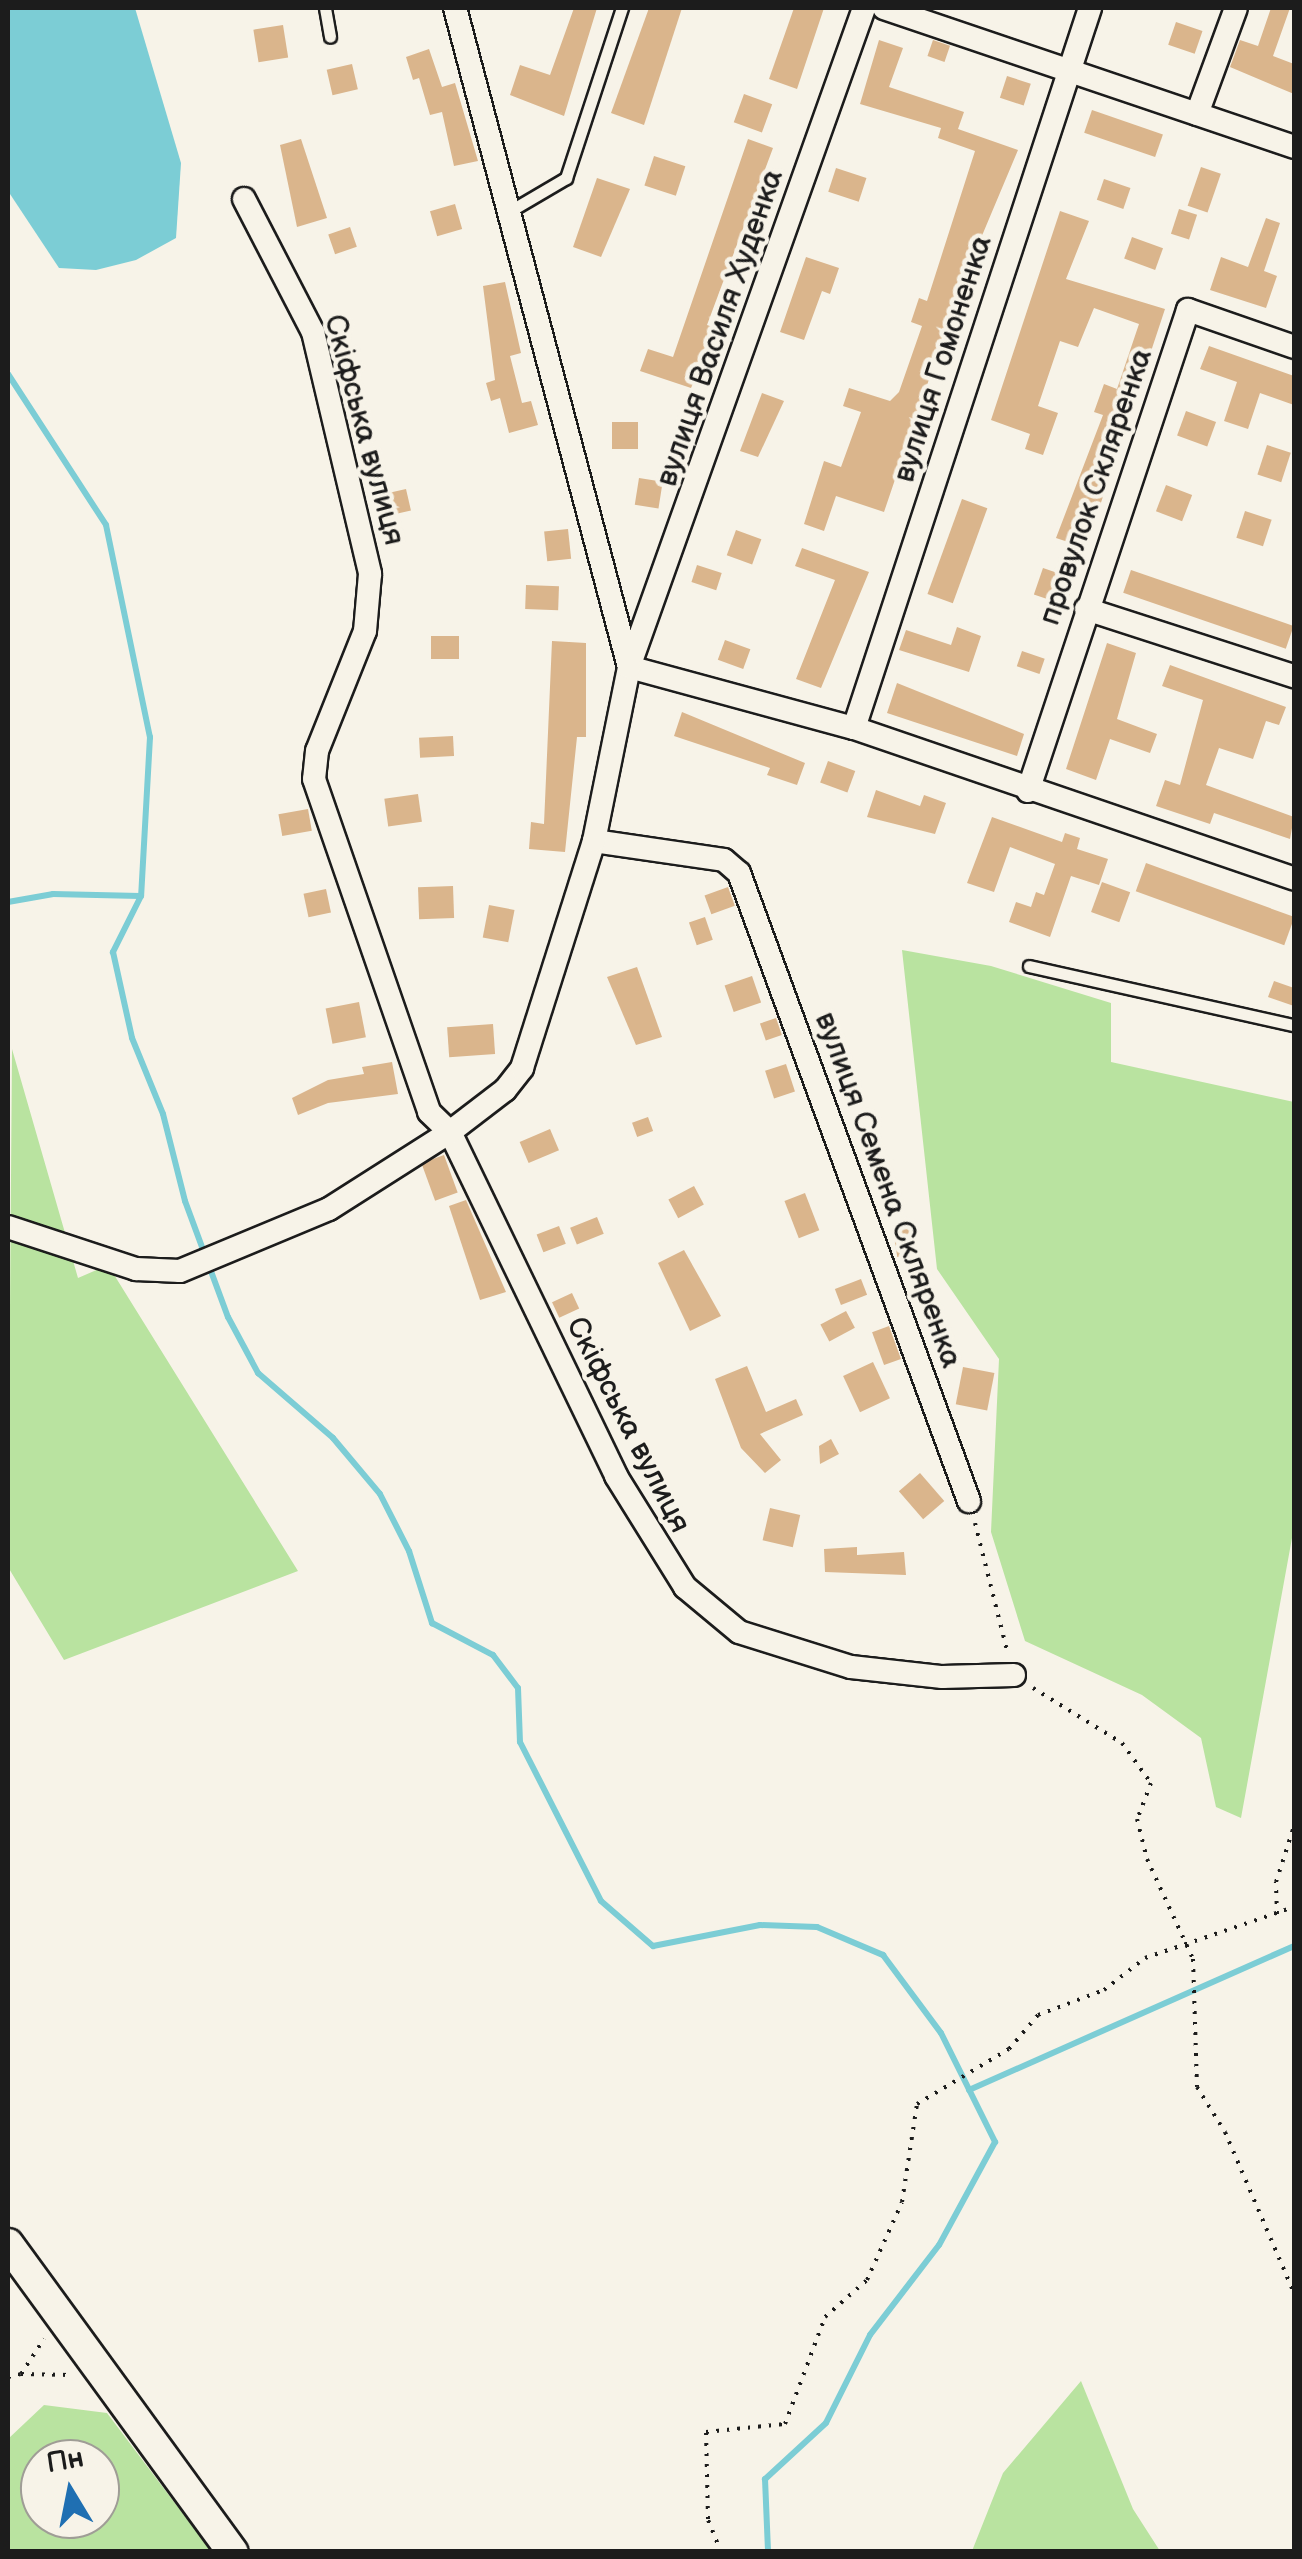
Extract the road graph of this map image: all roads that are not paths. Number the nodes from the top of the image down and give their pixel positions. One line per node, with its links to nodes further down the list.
1 (325, 8): 9 (lane)
2 (455, 8): 14 (street)
3 (622, 8): 14 (lane)
4 (864, 8): 17 (street, вулиця Василя Худенка)
5 (884, 8): 8 (street)
6 (1090, 8): 10 (street, вулиця Гомоненка)
7 (1236, 8): 11 (street)
8 (911, 12): 10 (street)
9 (330, 37)
10 (1070, 67): 11 (street); 19 (street, вулиця Гомоненка)
11 (1197, 114): 12 (street)
12 (1294, 146)
13 (244, 199): 25 (street, Скіфська вулиця)
14 (510, 211): 17 (street)
15 (1294, 346): 16 (street, провулок Скляренка)
16 (1086, 609): 18 (street); 20 (street, провулок Скляренка)
17 (629, 667): 19 (street); 21 (street)
18 (1294, 676)
19 (854, 728): 20 (street)
20 (1028, 790): 22 (street)
21 (594, 841): 25 (street); 27 (street, вулиця Семена Скляренка)
22 (1294, 879)
23 (1029, 966): 24 (lane)
24 (1294, 1025)
25 (450, 1132): 26 (street); 28 (street, Скіфська вулиця)
26 (8, 1227)
27 (970, 1501)
28 (1014, 1675)
29 (8, 2244): 30 (street)
30 (233, 2552)

